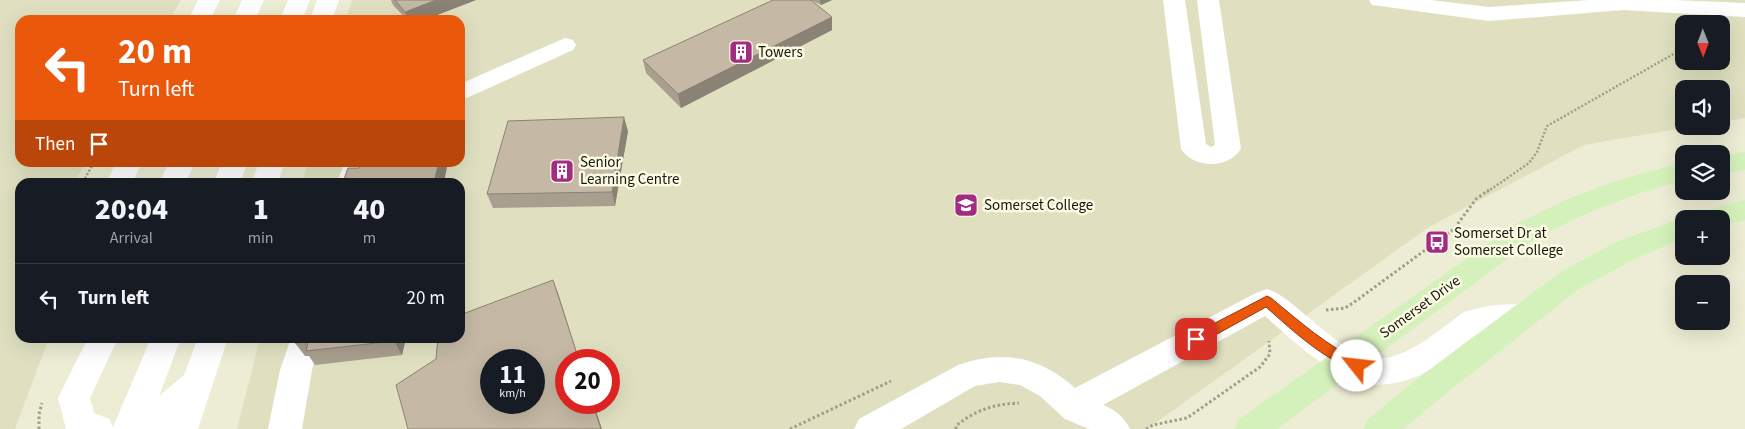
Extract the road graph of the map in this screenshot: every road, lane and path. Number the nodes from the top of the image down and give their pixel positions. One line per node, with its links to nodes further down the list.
1 (209, 0): 9 (street)
2 (253, 0): 10 (street)
3 (299, 0): 11 (street)
4 (328, 0): 12 (street)
5 (1174, 0): 6 (street)
6 (1208, 0)
7 (1380, 0): 8 (street)
8 (1742, 9)
9 (202, 15)
10 (246, 15)
11 (293, 15)
12 (323, 15)
13 (565, 45): 15 (street)
14 (1675, 53): 24 (path)
15 (465, 91)
16 (1745, 161): 17 (main road)
17 (1730, 164)
18 (91, 167): 20 (path)
19 (1675, 174): 31 (main road, Somerset Drive)
20 (85, 178)
21 (1745, 210): 22 (main road)
22 (1730, 214)
23 (1675, 230): 25 (main road)
24 (1320, 308)
25 (1522, 316): 31 (street); 46 (main road)
26 (1267, 335): 44 (path)
27 (101, 343): 36 (street)
28 (164, 343): 37 (street)
29 (211, 343): 33 (street)
30 (304, 343): 39 (street)
31 (1345, 361): 35 (street); 45 (main road, Somerset Drive)
32 (897, 378): 40 (path)
33 (198, 383): 37 (street); 38 (street)
34 (1026, 405): 42 (path)
35 (1077, 414): 41 (street); 43 (street)
36 (97, 429)
37 (130, 429)
38 (181, 429)
39 (285, 429)
40 (790, 429)
41 (871, 429)
42 (956, 429)
43 (1113, 429)
44 (1146, 429)
45 (1251, 429)
46 (1380, 429)

